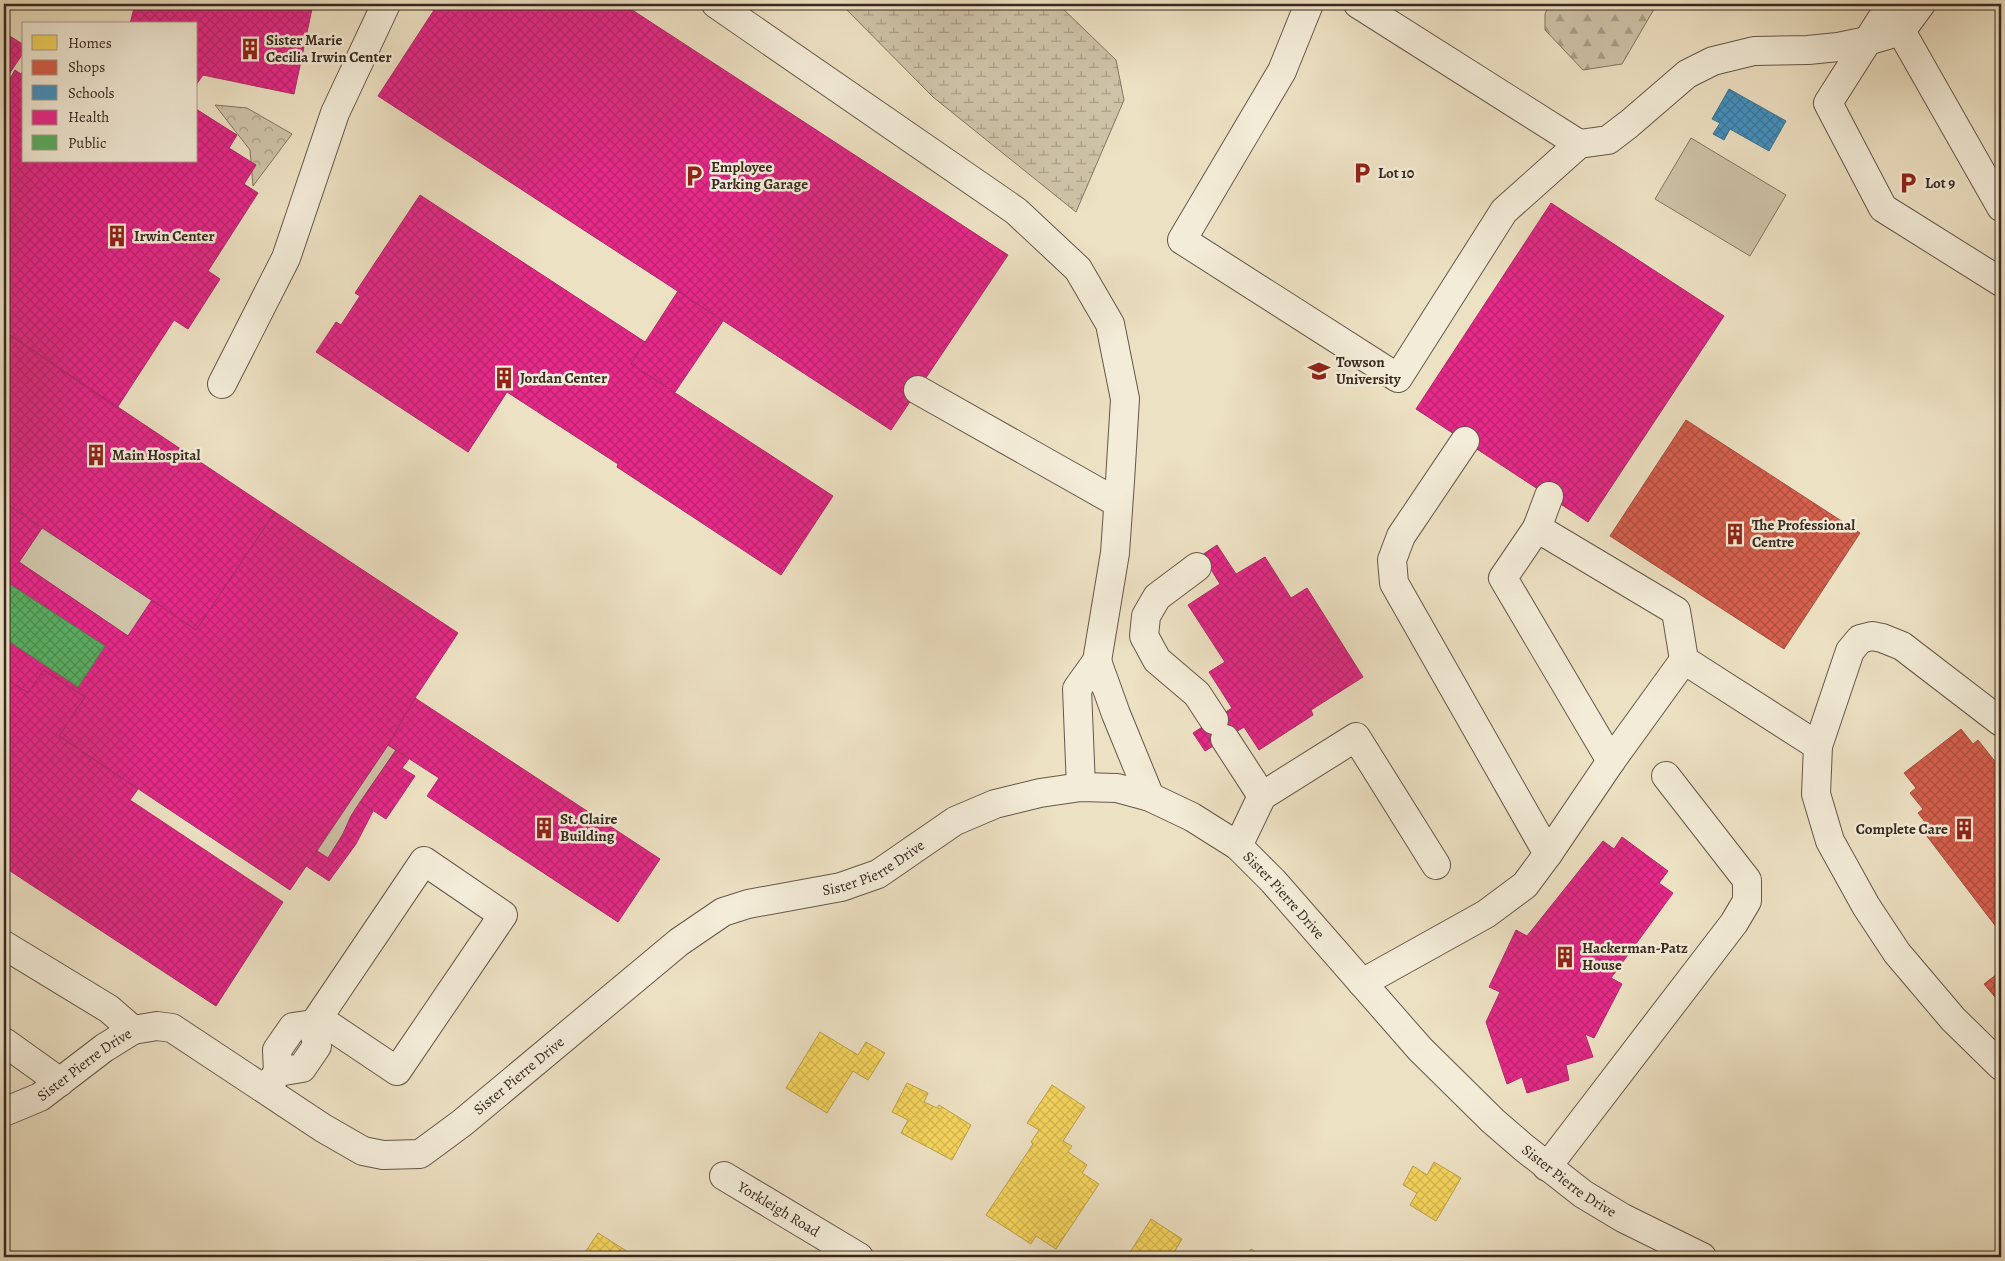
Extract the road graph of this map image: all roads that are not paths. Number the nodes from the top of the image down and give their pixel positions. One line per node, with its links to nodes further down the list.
1 (386, 4): 12 (street)
2 (716, 4): 16 (street)
3 (1309, 4): 9 (street)
4 (1358, 4): 9 (street)
5 (1891, 4): 8 (street)
6 (1921, 4): 7 (street)
7 (1901, 31): 8 (street); 10 (street)
8 (1867, 41): 9 (street); 11 (street)
9 (1579, 144)
10 (2001, 207)
11 (2001, 282)
12 (222, 384)
13 (918, 390): 16 (street)
14 (1465, 441): 29 (street)
15 (1549, 496): 17 (street)
16 (1118, 503): 20 (street)
17 (1537, 528): 19 (street); 23 (street)
18 (1197, 567): 26 (street)
19 (1684, 660): 22 (street); 23 (street)
20 (1098, 661): 25 (street); 27 (street)
21 (2001, 722): 22 (street)
22 (1818, 746): 36 (street)
23 (1611, 761): 29 (street)
24 (1666, 776): 40 (street)
25 (1081, 787): 27 (street, Sister Pierre Drive); 37 (street, Sister Pierre Drive)
26 (1262, 796): 28 (street); 30 (street)
27 (1150, 797): 28 (street, Sister Pierre Drive)
28 (1238, 846): 32 (street, Sister Pierre Drive)
29 (1548, 854): 32 (street)
30 (1436, 865)
31 (4, 945): 34 (street)
32 (1362, 983): 40 (street, Sister Pierre Drive)
33 (316, 1021): 33 (street); 37 (street)
34 (133, 1030): 37 (street, Sister Pierre Drive); 38 (street, Sister Pierre Drive)
35 (4, 1042): 38 (street)
36 (2001, 1066)
37 (272, 1081)
38 (60, 1082): 39 (street, Sister Pierre Drive)
39 (4, 1112)
40 (1548, 1167): 43 (street, Sister Pierre Drive)
41 (724, 1176): 42 (street, Yorkleigh Road)
42 (859, 1257)
43 (1702, 1257)

